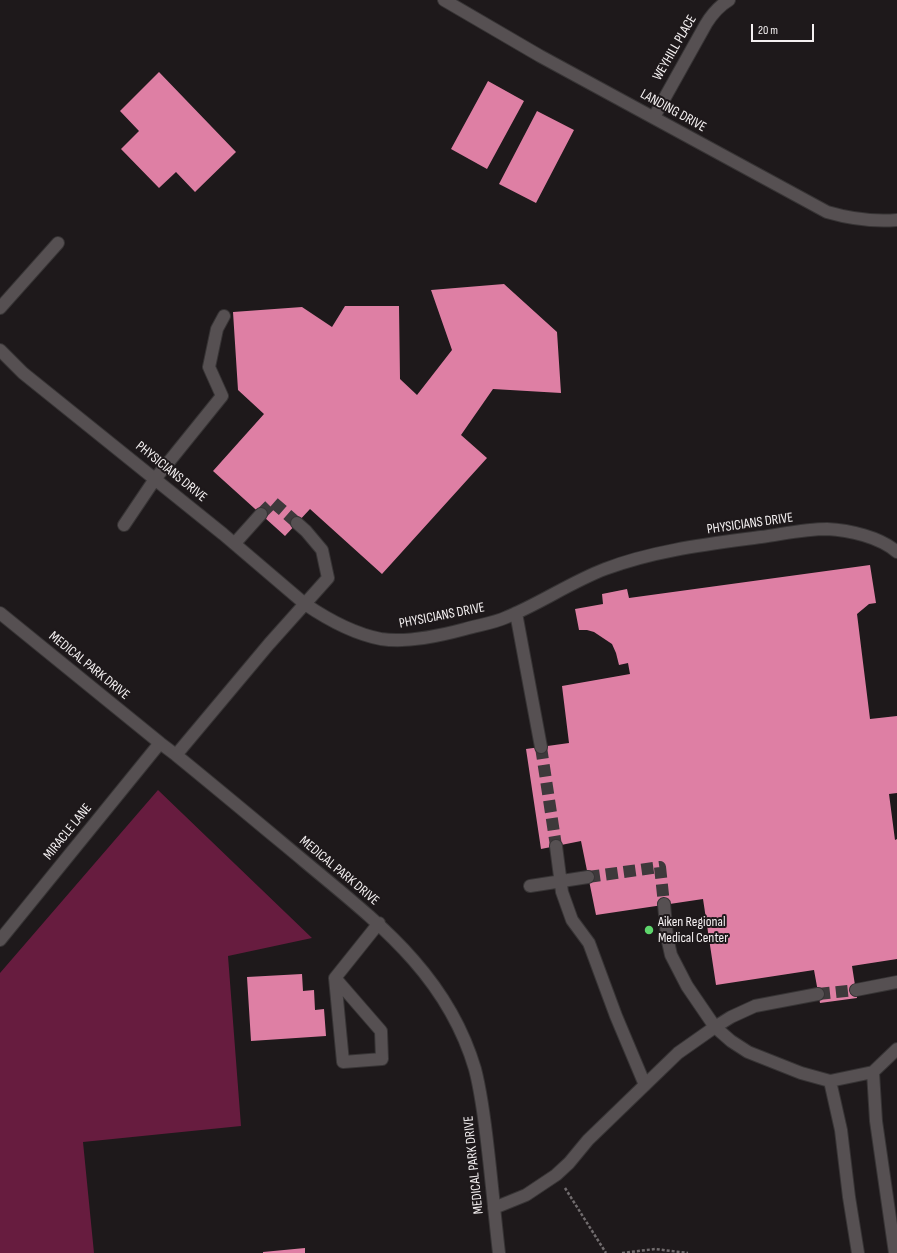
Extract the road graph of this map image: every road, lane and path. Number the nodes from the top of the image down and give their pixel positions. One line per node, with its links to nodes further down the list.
1 (444, 0): 3 (street, LANDING DRIVE)
2 (729, 0): 3 (street, WEYHILL PLACE)
3 (654, 116): 4 (street, LANDING DRIVE)
4 (897, 220)
5 (58, 243): 6 (street)
6 (0, 308)
7 (224, 316): 9 (street)
8 (0, 350): 9 (street, PHYSICIANS DRIVE)
9 (155, 479): 12 (street); 13 (street, PHYSICIANS DRIVE)
10 (261, 514): 13 (street)
11 (297, 523): 15 (street)
12 (124, 525)
13 (235, 543): 15 (street, PHYSICIANS DRIVE)
14 (897, 552): 17 (street, PHYSICIANS DRIVE)
15 (305, 604): 17 (street, PHYSICIANS DRIVE); 20 (street)
16 (0, 613): 18 (street, MEDICAL PARK DRIVE)
17 (516, 613): 19 (street)
18 (160, 743): 20 (street, MEDICAL PARK DRIVE); 27 (street, MIRACLE LANE)
19 (541, 747)
20 (176, 755): 26 (street, MEDICAL PARK DRIVE)
21 (556, 846): 23 (street)
22 (588, 877): 23 (street)
23 (561, 881): 24 (street); 36 (street)
24 (530, 886)
25 (664, 904): 32 (street)
26 (378, 923): 28 (street); 38 (street, MEDICAL PARK DRIVE)
27 (0, 940)
28 (335, 978): 28 (street)
29 (897, 982): 30 (street)
30 (856, 990)
31 (818, 994): 32 (street)
32 (715, 1027): 35 (street); 36 (street)
33 (897, 1049): 34 (street)
34 (873, 1072): 35 (street); 44 (street)
35 (830, 1081): 43 (street)
36 (645, 1085): 37 (street)
37 (556, 1175): 38 (street); 40 (path)
38 (494, 1208): 39 (street, MEDICAL PARK DRIVE)
39 (498, 1253)
40 (606, 1253)
41 (622, 1253): 42 (path)
42 (688, 1253)
43 (858, 1253)
44 (895, 1253)

